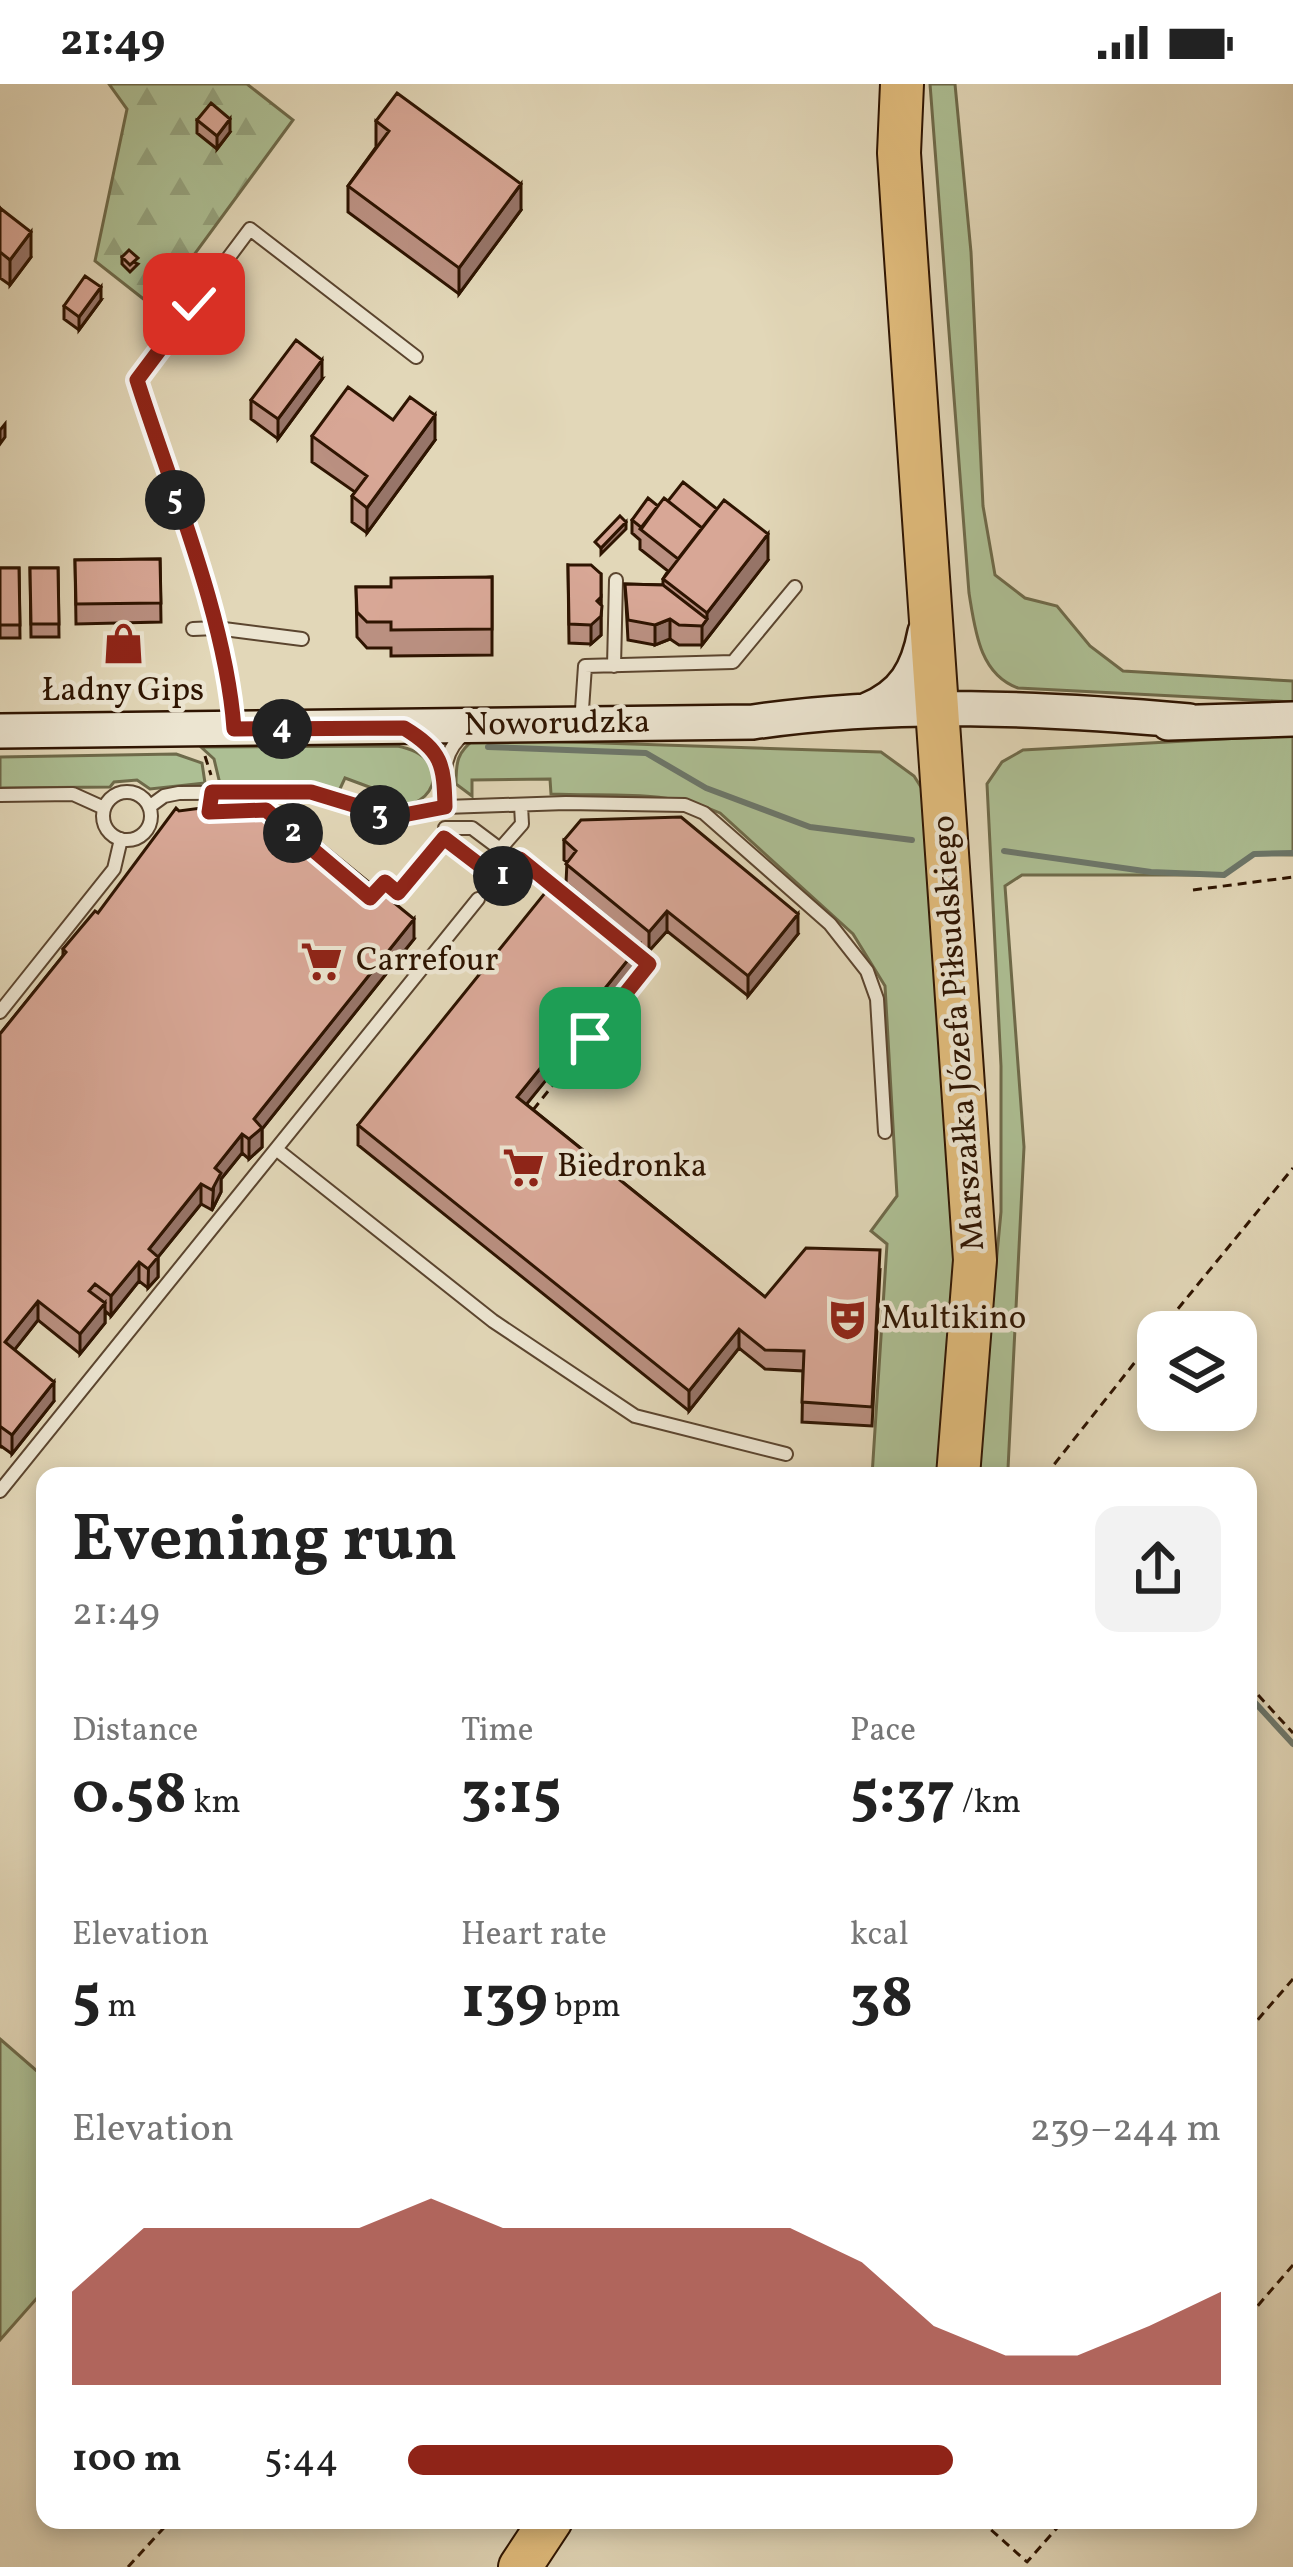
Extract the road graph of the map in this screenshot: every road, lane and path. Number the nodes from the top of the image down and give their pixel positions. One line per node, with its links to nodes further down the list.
1 (902, 84): 6 (highway, Marszałka Józefa Piłsudskiego)
2 (911, 84): 14 (highway, Marszałka Józefa Piłsudskiego)
3 (416, 357): 7 (lane)
4 (616, 580): 10 (lane)
5 (795, 587): 10 (lane)
6 (930, 607): 11 (street); 14 (highway, Marszałka Józefa Piłsudskiego)
7 (216, 628): 8 (lane); 9 (lane); 18 (lane)
8 (193, 629)
9 (302, 639)
10 (614, 665): 15 (lane)
11 (866, 710): 13 (street, Noworudzka); 14 (street, Noworudzka)
12 (1293, 719): 14 (street, Noworudzka)
13 (753, 722): 14 (street, Noworudzka); 15 (street, Noworudzka)
14 (952, 723): 41 (highway, Marszałka Józefa Piłsudskiego); 41 (highway, Marszałka Józefa Piłsudskiego)
15 (581, 725): 16 (street, Noworudzka)
16 (474, 727): 17 (street, Noworudzka); 21 (lane)
17 (404, 728): 18 (street, Noworudzka); 21 (lane)
18 (234, 729): 19 (street, Noworudzka)
19 (0, 731)
20 (196, 751): 22 (path)
21 (444, 767): 26 (lane)
22 (212, 792): 25 (lane); 26 (lane)
23 (0, 795): 27 (lane)
24 (520, 805): 26 (lane); 28 (lane); 38 (lane)
25 (148, 807): 27 (lane); 29 (lane)
26 (445, 807)
27 (104, 808): 29 (lane)
28 (445, 828)
29 (121, 839): 36 (lane)
30 (1293, 877): 32 (path)
31 (553, 884): 33 (path)
32 (1193, 890)
33 (370, 898)
34 (478, 898): 39 (lane)
35 (632, 950): 37 (path)
36 (0, 1012)
37 (531, 1112)
38 (885, 1132)
39 (277, 1149): 44 (lane); 47 (lane)
40 (1293, 1168): 42 (path)
41 (976, 1260): 45 (highway, Marszałka Józefa Piłsudskiego)
42 (1175, 1311)
43 (1137, 1359): 46 (path)
44 (786, 1454)
45 (959, 1467)
46 (1052, 1467)
47 (0, 1491)
48 (1257, 1694): 49 (path)
49 (1293, 1733)
50 (1293, 1979): 51 (path)
51 (1257, 2021)
52 (1293, 2265): 53 (path)
53 (1257, 2307)
54 (162, 2529): 59 (path)
55 (545, 2529): 60 (highway)
56 (990, 2529): 58 (path)
57 (1056, 2529): 58 (path)
58 (1027, 2562): 61 (path)
59 (128, 2567)
60 (520, 2567)
61 (1022, 2567)

